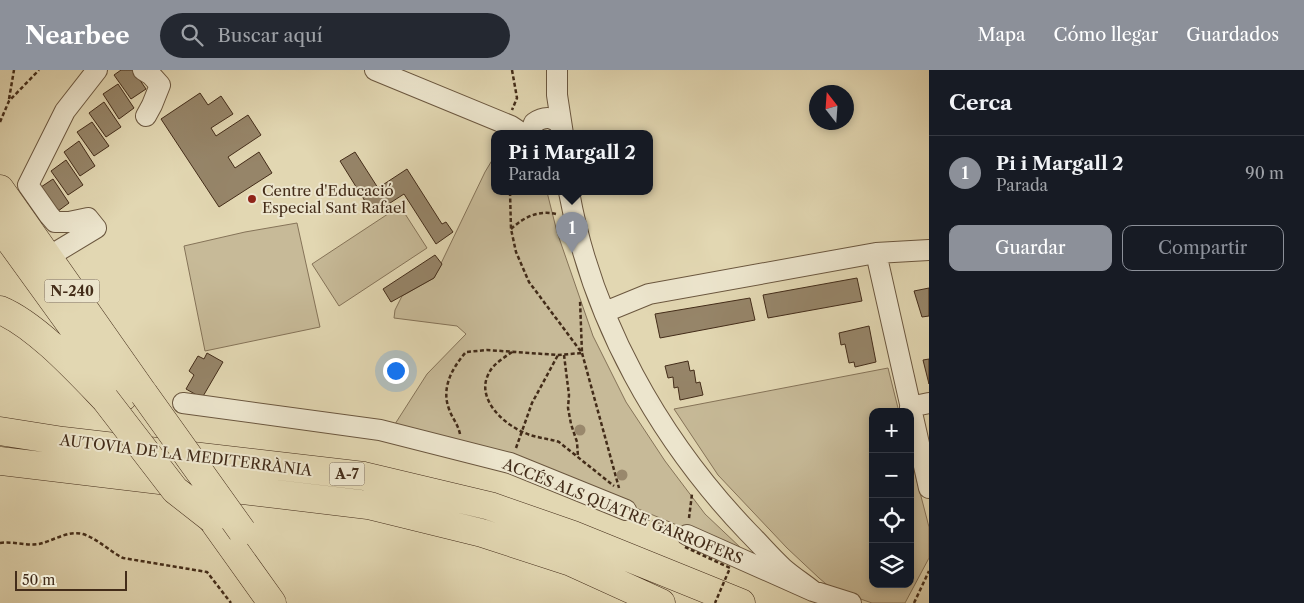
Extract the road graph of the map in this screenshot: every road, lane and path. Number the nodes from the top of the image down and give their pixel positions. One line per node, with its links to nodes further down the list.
1 (14, 70): 8 (path)
2 (39, 70): 8 (path)
3 (97, 70): 20 (street)
4 (143, 70): 9 (street)
5 (375, 70): 11 (street)
6 (512, 70): 11 (path)
7 (557, 70): 11 (street)
8 (9, 101): 10 (path)
9 (146, 116)
10 (0, 122)
11 (535, 126)
12 (0, 189): 20 (highway, N-240)
13 (510, 195): 17 (path)
14 (570, 195): 23 (street)
15 (558, 214): 17 (path)
16 (0, 227): 28 (highway, N-240)
17 (510, 229): 25 (path)
18 (929, 250): 19 (street)
19 (876, 253): 23 (street); 30 (street)
20 (48, 257): 28 (highway, N-240)
21 (580, 292): 25 (path)
22 (0, 310): 28 (highway)
23 (605, 312): 45 (street)
24 (512, 351): 27 (path); 32 (path); 33 (path)
25 (582, 353): 26 (path); 34 (path)
26 (564, 355): 27 (path); 34 (path)
27 (558, 356): 32 (path)
28 (124, 397): 40 (highway, N-240, bridge)
29 (183, 403): 33 (street, ACCÉS ALS QUATRE GARROFERS)
30 (919, 405): 37 (street)
31 (0, 431): 52 (highway, AUTOVIA DE LA MEDITERRÀNIA / A-7)
32 (522, 433): 34 (path); 36 (path)
33 (457, 450): 36 (street, ACCÉS ALS QUATRE GARROFERS)
34 (578, 457)
35 (0, 461): 50 (highway, AUTOVIA DE LA MEDITERRÀNIA / A-7)
36 (510, 463): 39 (street, ACCÉS ALS QUATRE GARROFERS)
37 (929, 488)
38 (692, 493): 41 (path)
39 (626, 510): 41 (path, ACCÉS ALS QUATRE GARROFERS)
40 (225, 528): 44 (highway, N-240); 49 (highway, N-240)
41 (686, 541): 45 (street, ACCÉS ALS QUATRE GARROFERS); 51 (path, bridge)
42 (0, 543): 46 (path)
43 (929, 571): 54 (path)
44 (250, 572): 47 (street); 48 (highway, N-240)
45 (813, 591): 53 (street, ACCÉS ALS QUATRE GARROFERS)
46 (231, 603)
47 (262, 603)
48 (272, 603)
49 (294, 603)
50 (661, 603)
51 (715, 603)
52 (741, 603)
53 (851, 603)
54 (914, 603)

